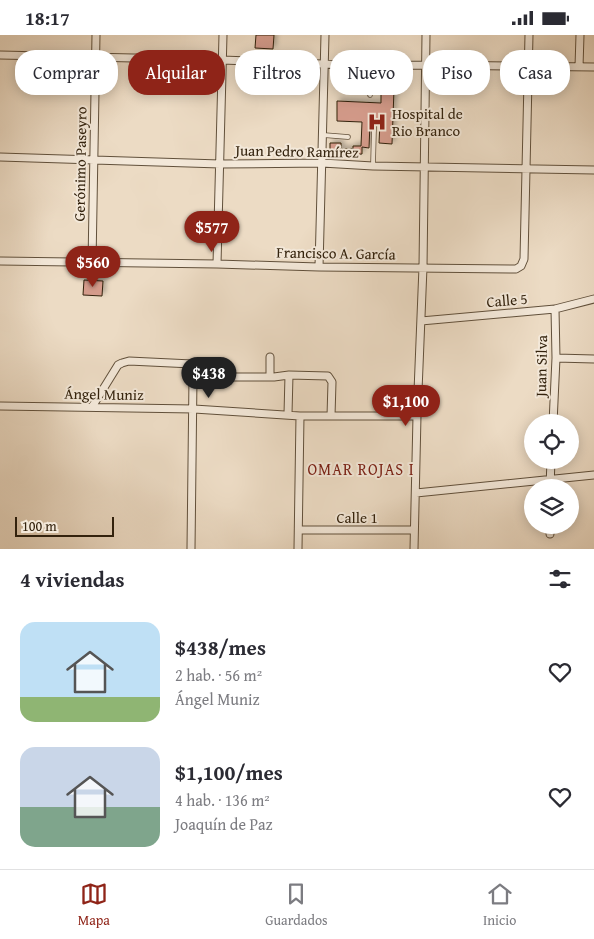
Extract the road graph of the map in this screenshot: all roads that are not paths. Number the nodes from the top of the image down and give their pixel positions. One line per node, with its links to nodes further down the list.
1 (96, 35): 7 (street, Gerónimo Paseyro)
2 (222, 35): 8 (street)
3 (325, 35): 14 (street)
4 (426, 35): 9 (street)
5 (529, 35): 10 (street)
6 (580, 35): 17 (street)
7 (96, 50)
8 (222, 50)
9 (426, 50)
10 (529, 50)
11 (0, 55): 12 (street)
12 (15, 55)
13 (225, 60): 14 (street)
14 (325, 63): 15 (street); 24 (street)
15 (330, 63)
16 (570, 67): 17 (street)
17 (579, 67): 18 (street)
18 (594, 67)
19 (95, 95): 27 (street, Gerónimo Paseyro)
20 (221, 95): 29 (street)
21 (425, 95): 31 (street)
22 (527, 95): 32 (street)
23 (374, 127): 30 (lane)
24 (323, 135): 25 (lane); 28 (street)
25 (348, 137)
26 (0, 157): 27 (street, Juan Pedro Ramírez)
27 (94, 160): 29 (street, Juan Pedro Ramírez); 35 (street, Gerónimo Paseyro)
28 (322, 163): 29 (street, Juan Pedro Ramírez); 30 (street, Juan Pedro Ramírez); 37 (street)
29 (220, 164): 36 (street)
30 (373, 166): 31 (street, Juan Pedro Ramírez)
31 (424, 167): 32 (street, Juan Pedro Ramírez); 38 (street)
32 (526, 168): 33 (street, Juan Pedro Ramírez); 38 (street, Francisco A. García)
33 (594, 170)
34 (0, 261): 35 (street, Francisco A. García)
35 (92, 263): 36 (street, Francisco A. García)
36 (216, 264): 37 (street, Francisco A. García)
37 (318, 267): 38 (street, Francisco A. García)
38 (423, 267): 41 (street)
39 (594, 299): 40 (street, Calle 5)
40 (555, 309): 41 (street, Calle 5); 43 (street, Juan Silva)
41 (421, 321): 55 (street)
42 (270, 357): 47 (street)
43 (556, 358): 44 (street); 52 (street, Juan Silva)
44 (594, 359)
45 (289, 375): 47 (street); 51 (street); 54 (street)
46 (193, 377): 47 (street); 49 (street); 50 (street)
47 (270, 377)
48 (0, 406): 49 (street, Ángel Muniz)
49 (92, 407): 50 (street, Ángel Muniz)
50 (194, 409): 51 (street, Ángel Muniz); 62 (street)
51 (288, 414): 53 (street, Ángel Muniz)
52 (553, 414)
53 (300, 416): 54 (street, Ángel Muniz); 61 (street)
54 (331, 416): 55 (street, Ángel Muniz)
55 (417, 416): 59 (street)
56 (550, 469): 58 (street)
57 (594, 475): 58 (street)
58 (550, 478): 59 (street)
59 (416, 493): 60 (street)
60 (414, 530): 61 (street, Calle 1); 64 (street)
61 (299, 531): 63 (street)
62 (191, 549)
63 (298, 549)
64 (414, 549)

